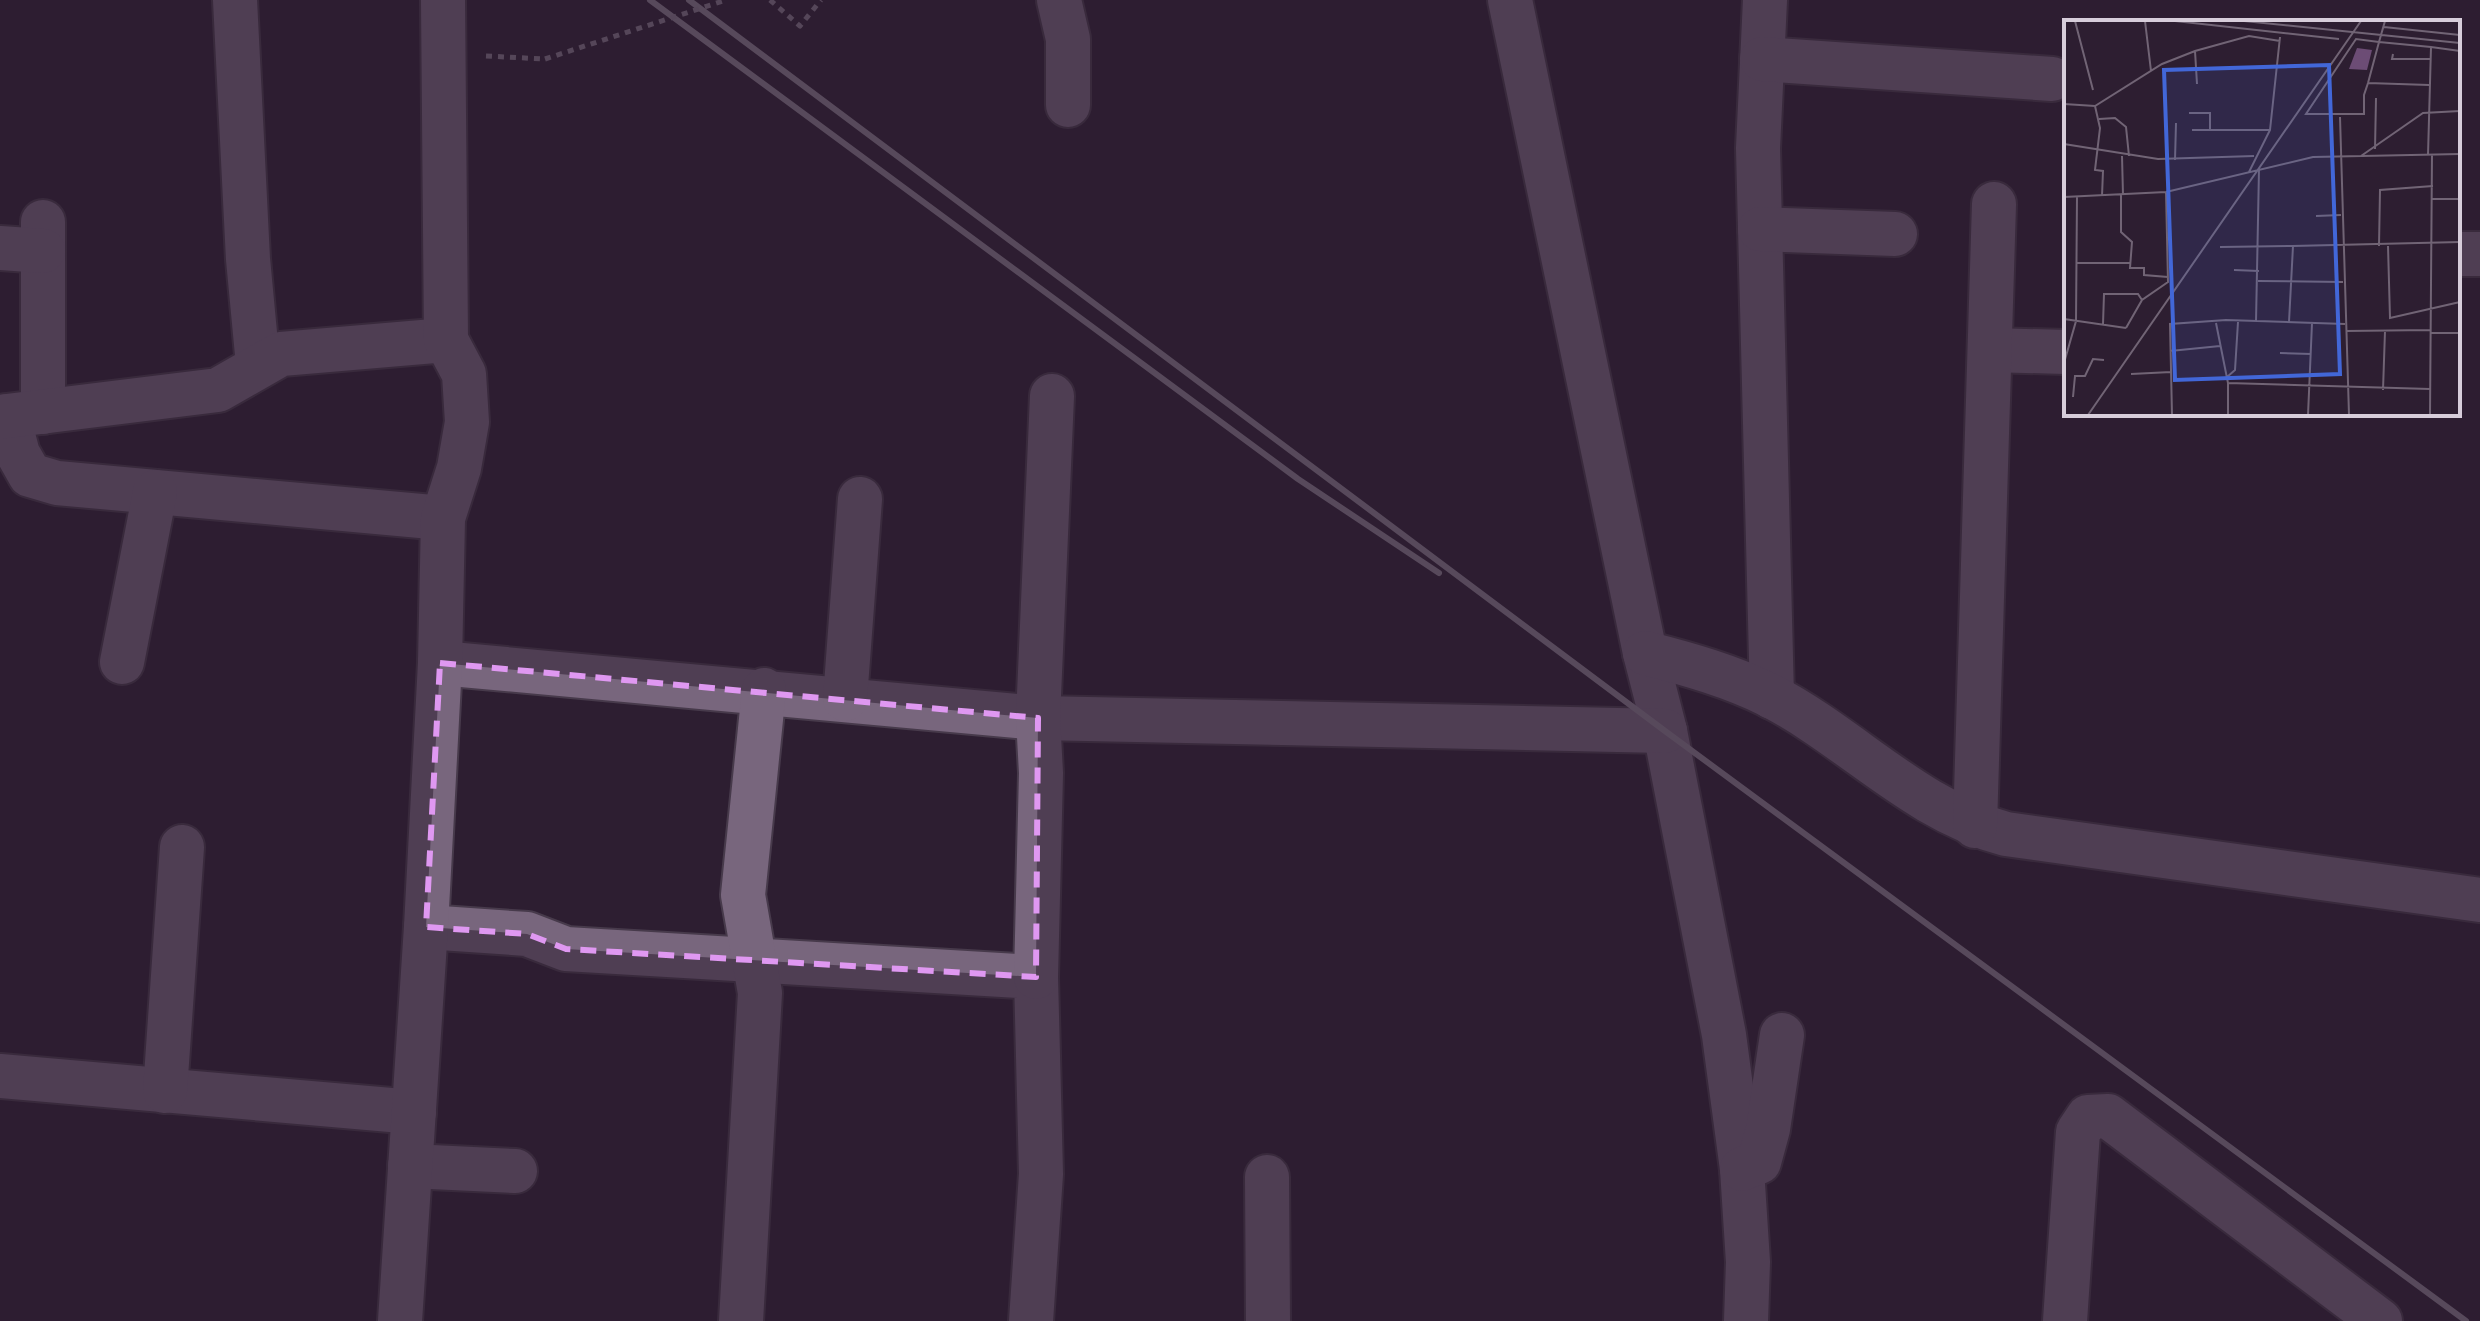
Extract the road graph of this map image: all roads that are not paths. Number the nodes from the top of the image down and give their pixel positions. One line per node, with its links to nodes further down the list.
1 (235, 0): 16 (street)
2 (443, 0): 13 (street)
3 (1059, 0): 8 (street)
4 (1510, 0): 22 (street)
5 (1765, 0): 6 (street)
6 (1762, 59): 7 (street); 10 (street)
7 (2052, 79)
8 (1068, 105)
9 (1994, 204): 14 (street)
10 (1760, 229): 11 (street); 26 (street)
11 (1895, 234)
12 (0, 248): 18 (street)
13 (446, 340): 16 (street); 21 (street)
14 (1990, 350): 15 (street); 30 (street)
15 (2064, 352)
16 (258, 365): 18 (street)
17 (1052, 396): 28 (street)
18 (17, 415): 19 (street)
19 (155, 492): 21 (street); 23 (street)
20 (860, 499): 27 (street)
21 (443, 518): 24 (street)
22 (1645, 653): 26 (street); 29 (street)
23 (122, 662)
24 (440, 663): 25 (street); 33 (street)
25 (764, 690): 27 (street); 34 (street)
26 (1772, 697): 30 (street)
27 (845, 699): 28 (street)
28 (1038, 718): 29 (street); 35 (street)
29 (1665, 731): 41 (street)
30 (1975, 826): 32 (street)
31 (182, 847): 38 (street)
32 (2480, 900)
33 (426, 927): 34 (street); 39 (street)
34 (756, 962): 35 (street); 45 (street)
35 (1036, 977): 46 (street)
36 (1782, 1035): 41 (street)
37 (0, 1076): 38 (street)
38 (165, 1091): 39 (street)
39 (414, 1112): 40 (street)
40 (410, 1166): 42 (street); 44 (street)
41 (1742, 1169): 48 (street)
42 (515, 1171)
43 (1267, 1177): 47 (street)
44 (400, 1321)
45 (741, 1321)
46 (1031, 1321)
47 (1268, 1321)
48 (1746, 1321)
49 (2065, 1321): 50 (street)
50 (2380, 1321)

